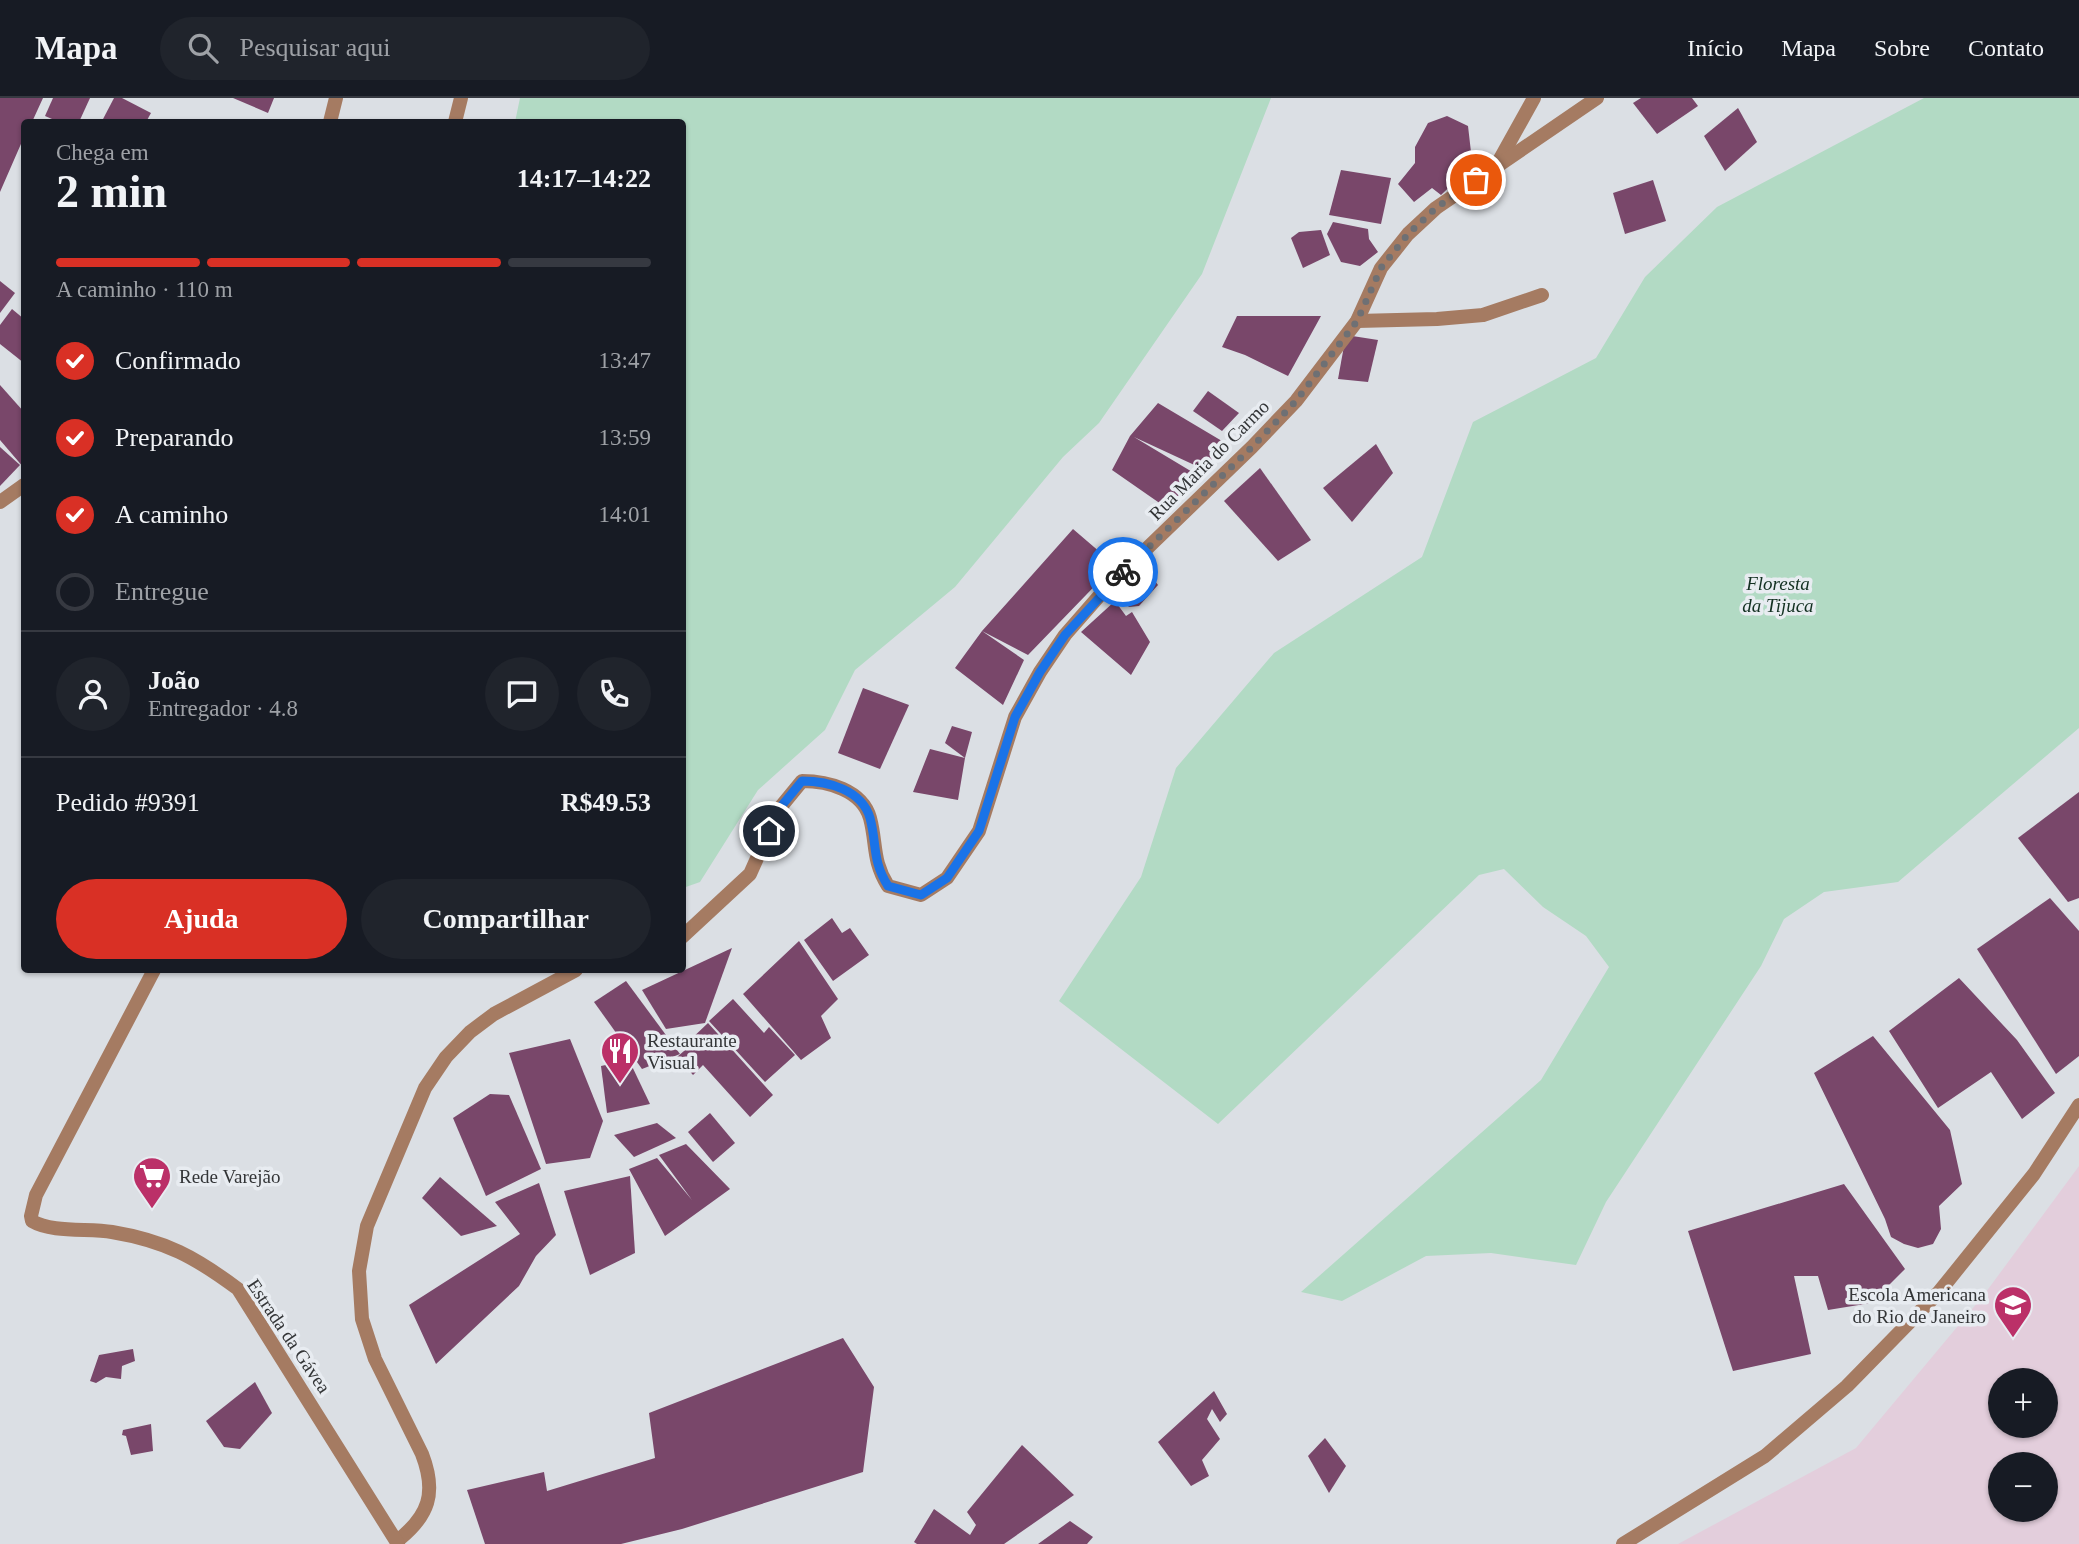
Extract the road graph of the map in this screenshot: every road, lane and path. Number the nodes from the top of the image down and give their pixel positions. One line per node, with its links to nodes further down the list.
1 (337, 98): 5 (street)
2 (461, 98): 6 (street)
3 (1534, 98): 7 (street)
4 (1597, 98): 7 (street, Rua Maria do Carmo)
5 (331, 119)
6 (457, 119)
7 (1496, 166): 9 (street, Rua Maria do Carmo)
8 (1542, 295): 9 (street)
9 (1357, 321): 12 (street, Rua Maria do Carmo)
10 (21, 487): 11 (street)
11 (0, 502)
12 (686, 933)
13 (152, 973): 16 (street, Estrada da Gávea)
14 (570, 973): 16 (street)
15 (2079, 1105): 17 (street)
16 (397, 1542)
17 (1623, 1544)

